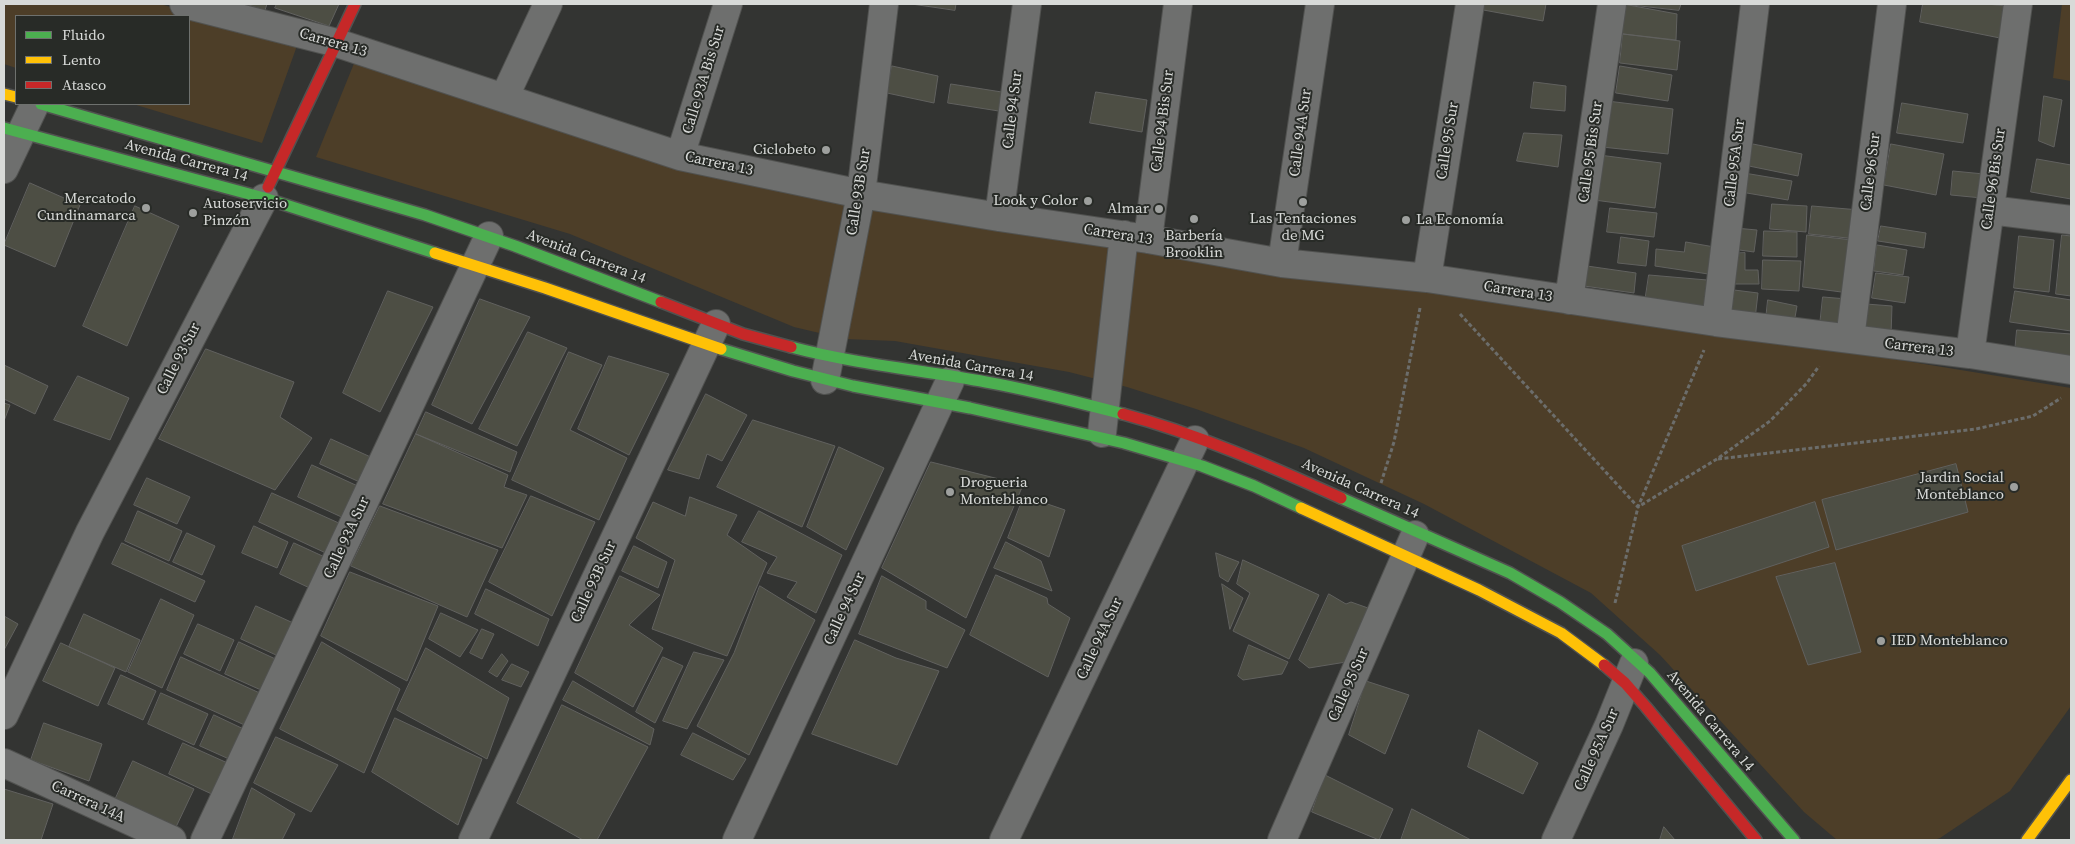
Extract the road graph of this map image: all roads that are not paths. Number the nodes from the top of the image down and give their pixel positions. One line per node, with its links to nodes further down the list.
1 (355, 4): 14 (main road, Calle 93 Sur)
2 (548, 4): 15 (street)
3 (728, 4): 19 (street, Calle 93A Bis Sur)
4 (884, 4): 22 (street, Calle 93B Sur)
5 (1027, 4): 25 (street, Calle 94 Sur)
6 (1178, 4): 28 (street, Calle 94 Bis Sur)
7 (1320, 4): 29 (street, Calle 94A Sur)
8 (1470, 4): 31 (street, Calle 95 Sur)
9 (1612, 4): 32 (street, Calle 95 Bis Sur)
10 (1755, 4): 33 (street, Calle 95A Sur)
11 (1892, 4): 35 (street, Calle 96 Sur)
12 (2018, 4): 24 (street, Calle 96 Bis Sur)
13 (192, 5): 14 (street, Carrera 13)
14 (337, 43): 15 (street, Carrera 13); 21 (main road, Calle 93 Sur)
15 (504, 98): 19 (street, Carrera 13)
16 (34, 105): 18 (street)
17 (45, 105): 21 (main road, Avenida Carrera 14)
18 (12, 130): 20 (street); 23 (main road, Avenida Carrera 14)
19 (680, 156): 22 (street, Carrera 13)
20 (4, 169)
21 (276, 171): 23 (main road, Calle 93 Sur); 27 (main road, Avenida Carrera 14)
22 (861, 194): 25 (street, Carrera 13); 37 (street, Calle 93B Sur)
23 (264, 198): 30 (main road, Avenida Carrera 14); 48 (street, Calle 93 Sur)
24 (1990, 210): 26 (street); 36 (street, Calle 96 Bis Sur)
25 (999, 217): 28 (street, Carrera 13)
26 (2071, 220)
27 (489, 236): 30 (street, Calle 93A Sur); 34 (main road, Avenida Carrera 14)
28 (1136, 237): 29 (street, Carrera 13); 41 (street, Calle 94 Bis Sur)
29 (1282, 263): 31 (street, Carrera 13)
30 (475, 266): 34 (main road, Avenida Carrera 14); 53 (street, Calle 93A Sur)
31 (1426, 278): 32 (street, Carrera 13)
32 (1569, 300): 33 (street, Carrera 13)
33 (1716, 322): 35 (street, Carrera 13)
34 (711, 334): 37 (main road, Avenida Carrera 14); 37 (main road, Avenida Carrera 14); 54 (street, Calle 93B Sur)
35 (1850, 339): 36 (street, Carrera 13)
36 (1970, 354): 39 (street, Carrera 13)
37 (827, 368): 38 (main road, Avenida Carrera 14); 40 (main road, Avenida Carrera 14)
38 (952, 377): 40 (street, Calle 94 Sur); 41 (main road, Avenida Carrera 14)
39 (2068, 383)
40 (940, 402): 42 (main road, Avenida Carrera 14); 55 (street, Calle 94 Sur)
41 (1105, 410): 42 (street, Calle 94 Bis Sur); 43 (main road, Avenida Carrera 14)
42 (1102, 437): 43 (main road, Avenida Carrera 14)
43 (1190, 449): 44 (main road, Avenida Carrera 14); 45 (main road, Avenida Carrera 14); 56 (street, Calle 94A Sur)
44 (1417, 530): 45 (street, Calle 95 Sur); 46 (main road, Avenida Carrera 14)
45 (1406, 556): 47 (main road, Avenida Carrera 14); 57 (street, Calle 95 Sur)
46 (1636, 658): 47 (street, Calle 95A Sur); 60 (main road, Avenida Carrera 14)
47 (1625, 683): 58 (street, Calle 95A Sur); 59 (main road, Avenida Carrera 14)
48 (4, 715)
49 (4, 763): 52 (street, Carrera 14A)
50 (2071, 780): 51 (main road)
51 (2040, 824): 61 (main road); 62 (main road)
52 (172, 840)
53 (205, 840)
54 (473, 840)
55 (737, 840)
56 (1004, 840)
57 (1282, 840)
58 (1556, 840)
59 (1756, 840)
60 (1794, 840)
61 (2014, 840)
62 (2027, 840)

